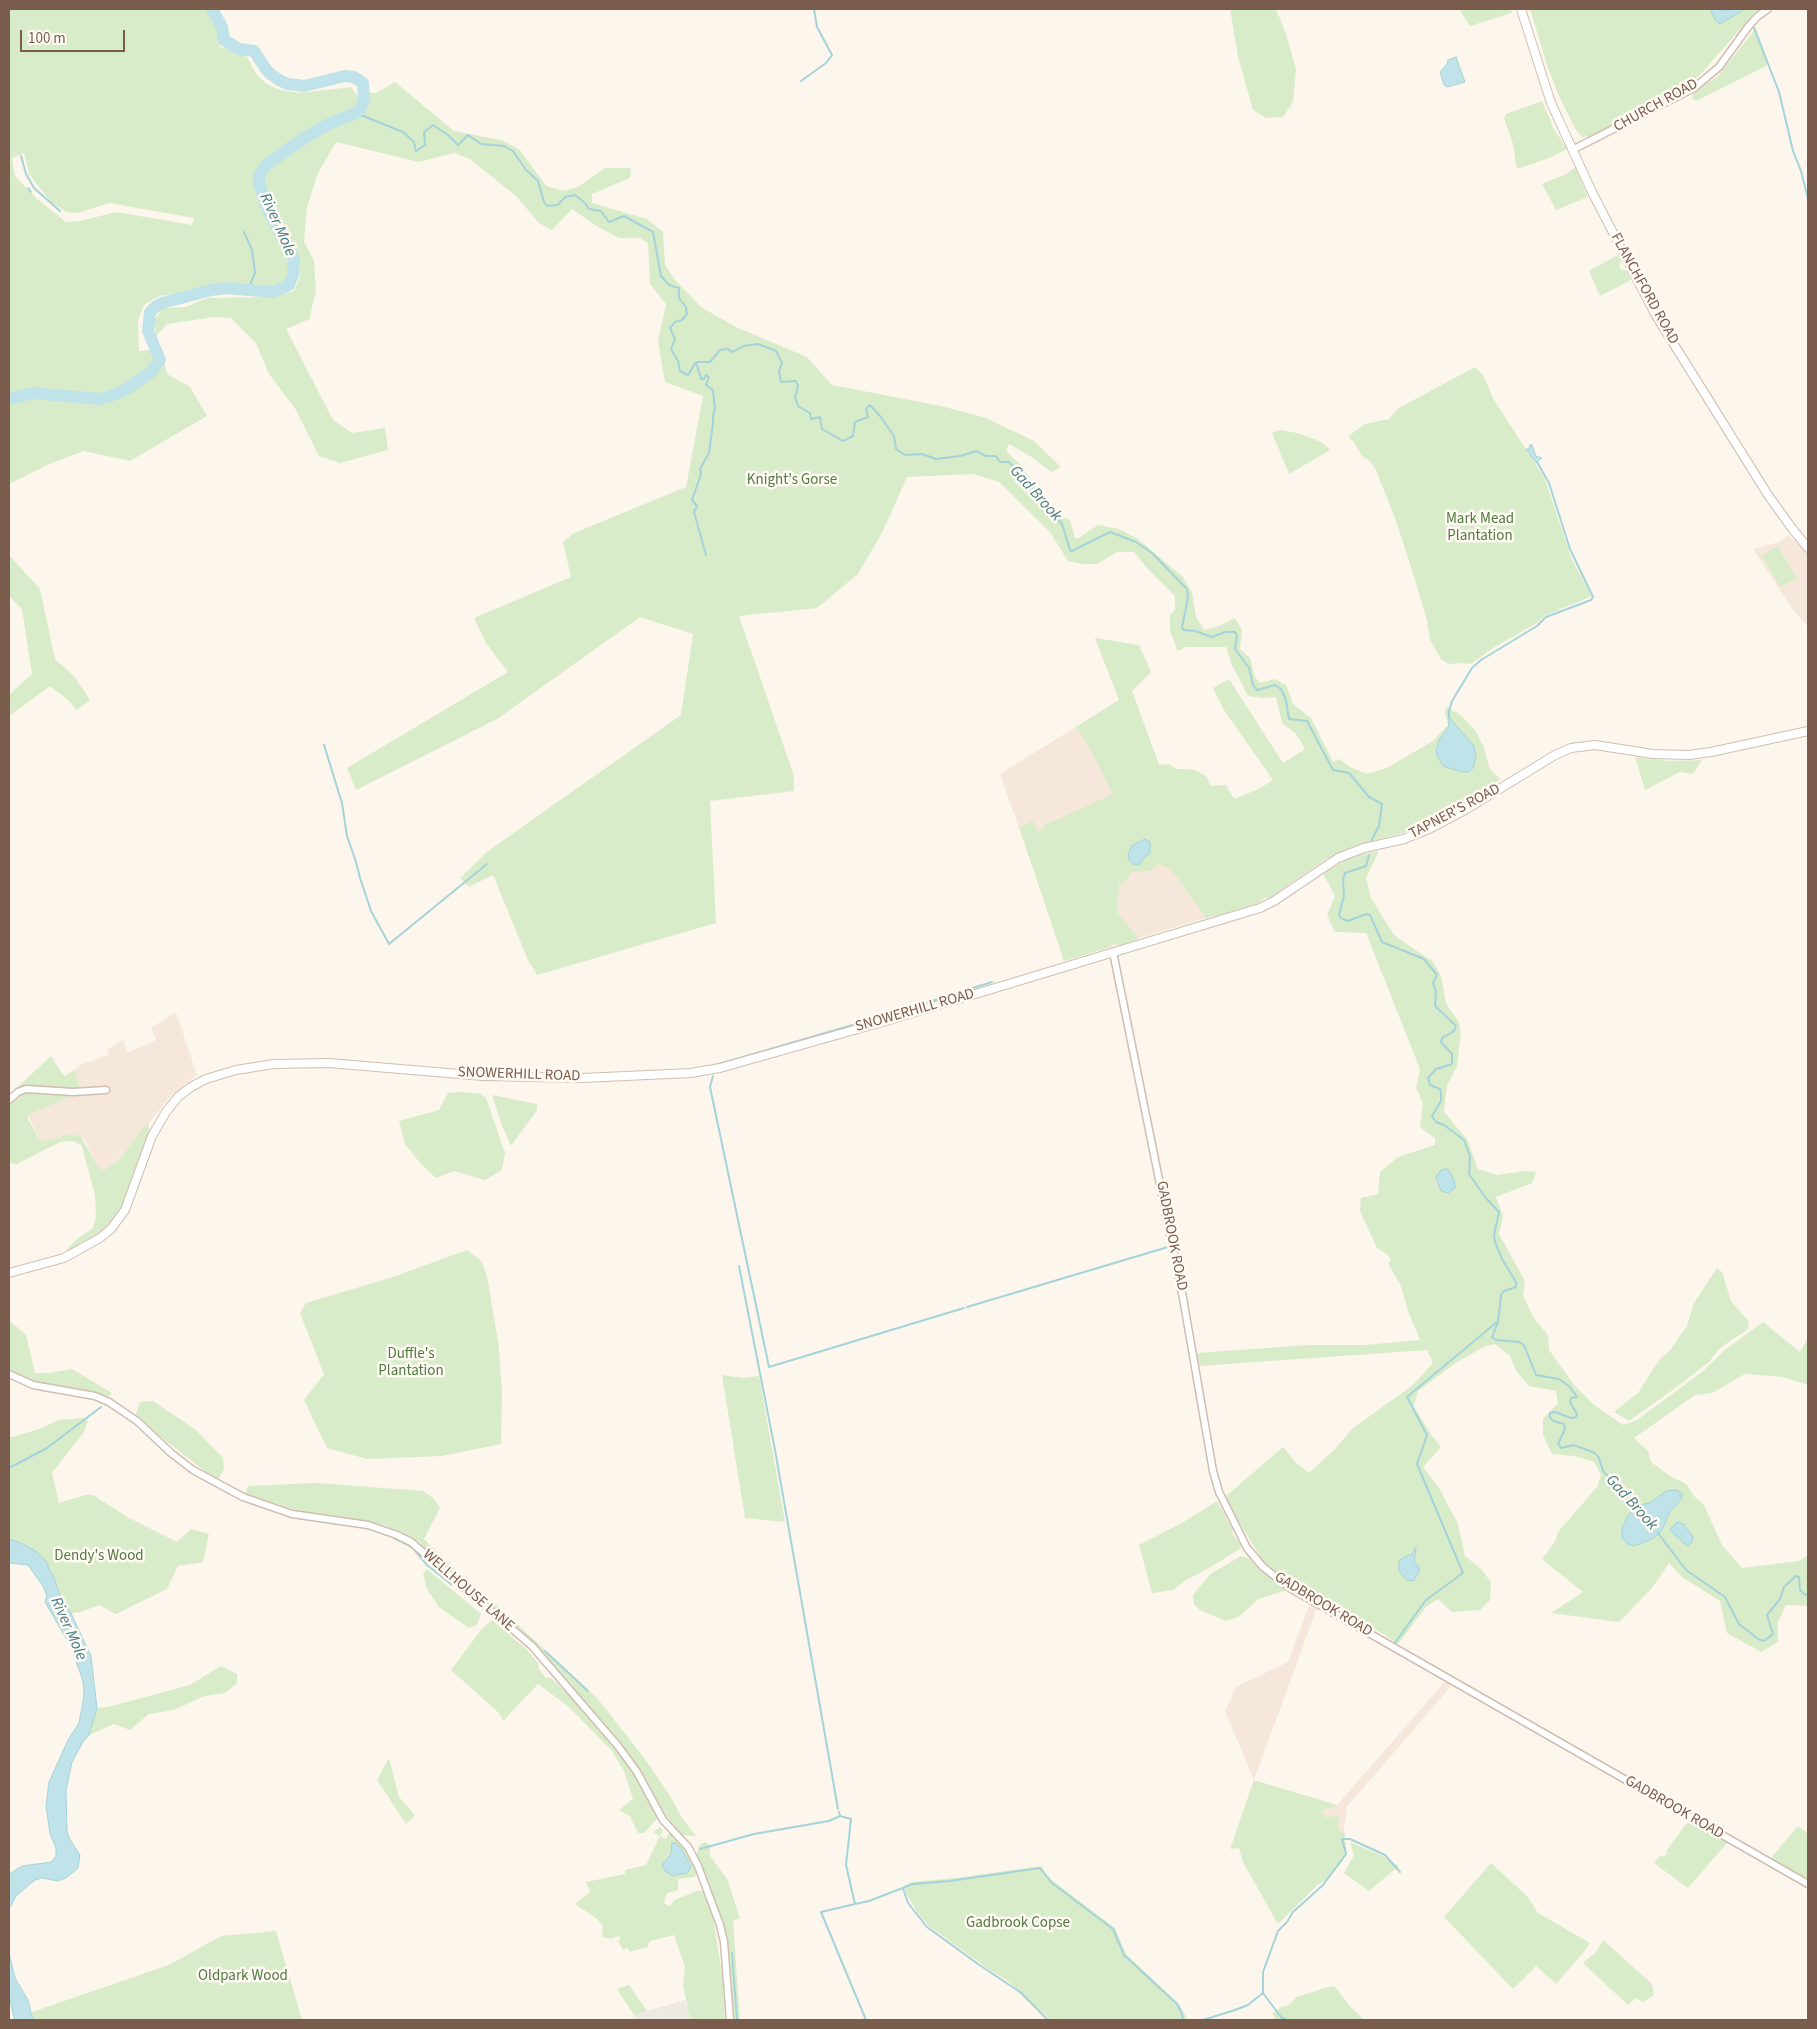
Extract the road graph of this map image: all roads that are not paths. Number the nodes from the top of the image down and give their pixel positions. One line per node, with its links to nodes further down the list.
1 (1520, 9): 3 (street, FLANCHFORD ROAD)
2 (1768, 9): 3 (street, CHURCH ROAD)
3 (1574, 149): 4 (street, FLANCHFORD ROAD)
4 (1808, 548)
5 (1808, 732): 6 (street, TAPNER'S ROAD)
6 (1112, 952): 9 (street, SNOWERHILL ROAD); 11 (street, GADBROOK ROAD)
7 (106, 1090): 8 (street)
8 (9, 1100)
9 (9, 1273)
10 (9, 1374): 12 (street, WELLHOUSE LANE)
11 (1808, 1884)
12 (730, 2020)

